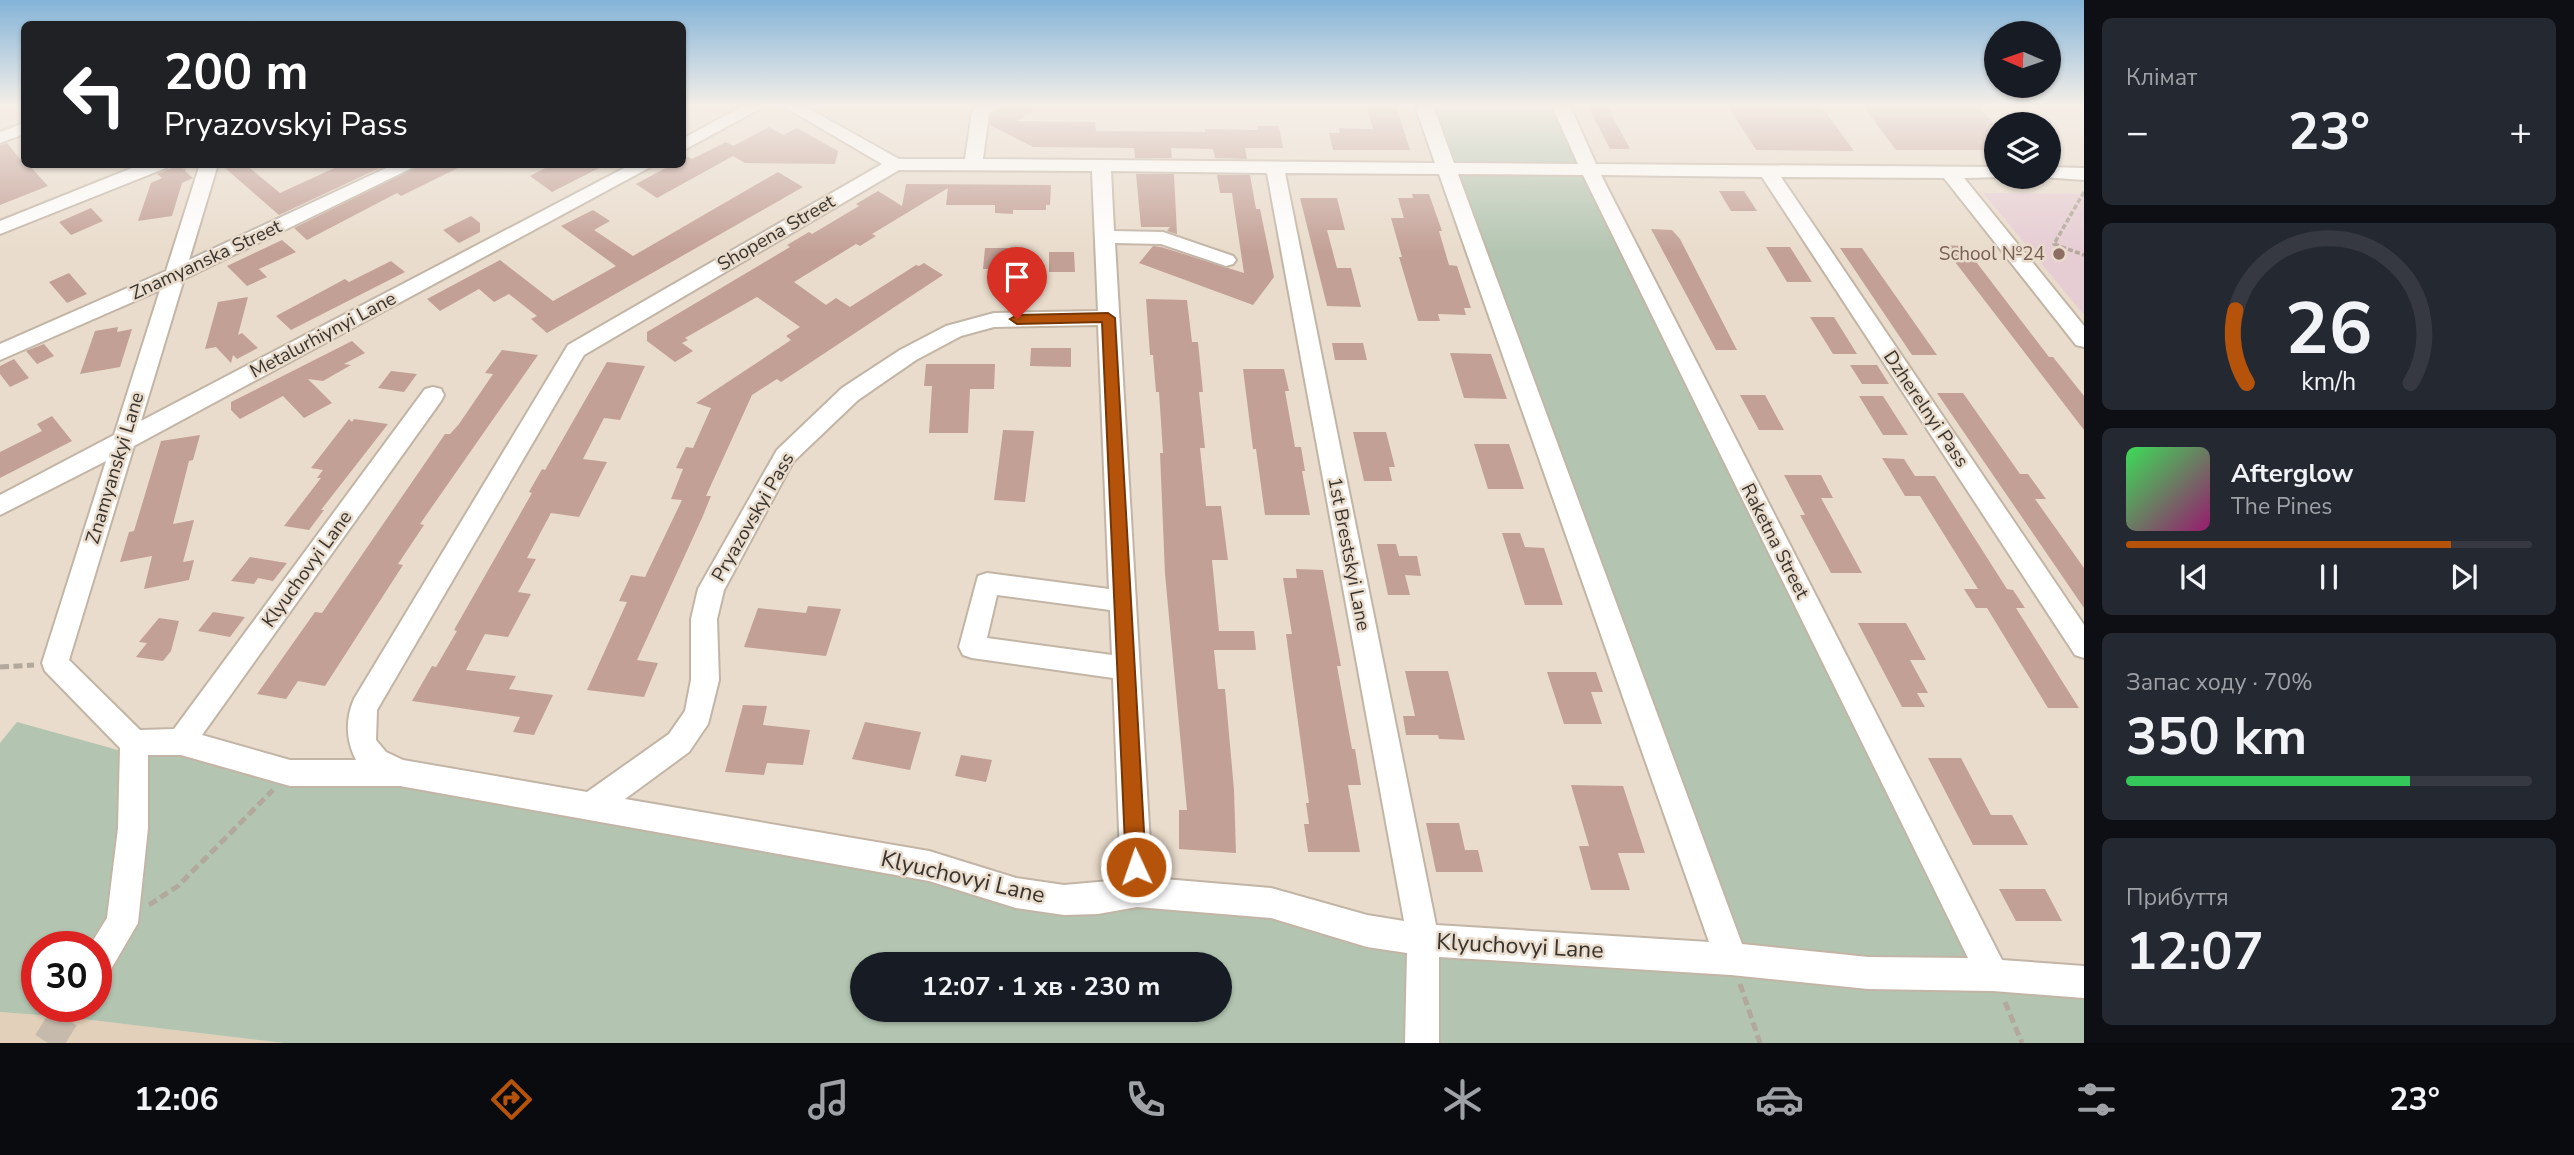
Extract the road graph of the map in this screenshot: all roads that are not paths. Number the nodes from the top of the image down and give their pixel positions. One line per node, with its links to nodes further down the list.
1 (878, 155): 5 (street)
2 (974, 155): 6 (street)
3 (1441, 155): 13 (street)
4 (1583, 155): 14 (street, Raketna Street)
5 (895, 164): 6 (street); 37 (street, Shopena Street)
6 (973, 164): 7 (street)
7 (1101, 166): 8 (street); 23 (street)
8 (1275, 167): 13 (street); 41 (street, 1st Brestskyi Lane)
9 (150, 168): 22 (street)
10 (208, 168): 25 (street, Znamyanskyi Lane)
11 (402, 168): 25 (street, Znamyanska Street)
12 (639, 168): 30 (street, Metalurhiynyi Lane)
13 (1446, 168): 14 (street); 42 (street)
14 (1589, 169): 15 (street); 43 (street, Raketna Street)
15 (1768, 171): 16 (street); 33 (street, Dzherelnyi Pass)
16 (1949, 173): 17 (street); 27 (street)
17 (1984, 173)
18 (2061, 173): 20 (street)
19 (2061, 174): 21 (street)
20 (2084, 174)
21 (2084, 181)
22 (0, 228)
23 (1104, 237): 24 (street); 26 (street)
24 (1226, 260)
25 (175, 275): 28 (street, Znamyanska Street); 30 (street, Znamyanskyi Lane)
26 (1108, 318): 32 (street); 38 (street, Pryazovskyi Pass)
27 (2084, 340)
28 (0, 353)
29 (433, 395): 35 (street, Klyuchovyi Lane)
30 (124, 440): 31 (street, Metalurhiynyi Lane); 36 (street, Znamyanskyi Lane)
31 (0, 506)
32 (1122, 601): 34 (street); 34 (street)
33 (2084, 647)
34 (1126, 668): 39 (street)
35 (181, 742): 36 (street, Klyuchovyi Lane); 37 (street, Klyuchovyi Lane)
36 (134, 743): 40 (street)
37 (400, 773): 38 (street, Klyuchovyi Lane)
38 (592, 806): 39 (street, Klyuchovyi Lane)
39 (1137, 892): 41 (street, Klyuchovyi Lane)
40 (112, 939)
41 (1423, 940): 42 (street, Klyuchovyi Lane); 45 (street, 1st Brestskyi Lane)
42 (1731, 959): 43 (street, Klyuchovyi Lane)
43 (1993, 975): 44 (street, Klyuchovyi Lane)
44 (2084, 982)
45 (1422, 1043)

